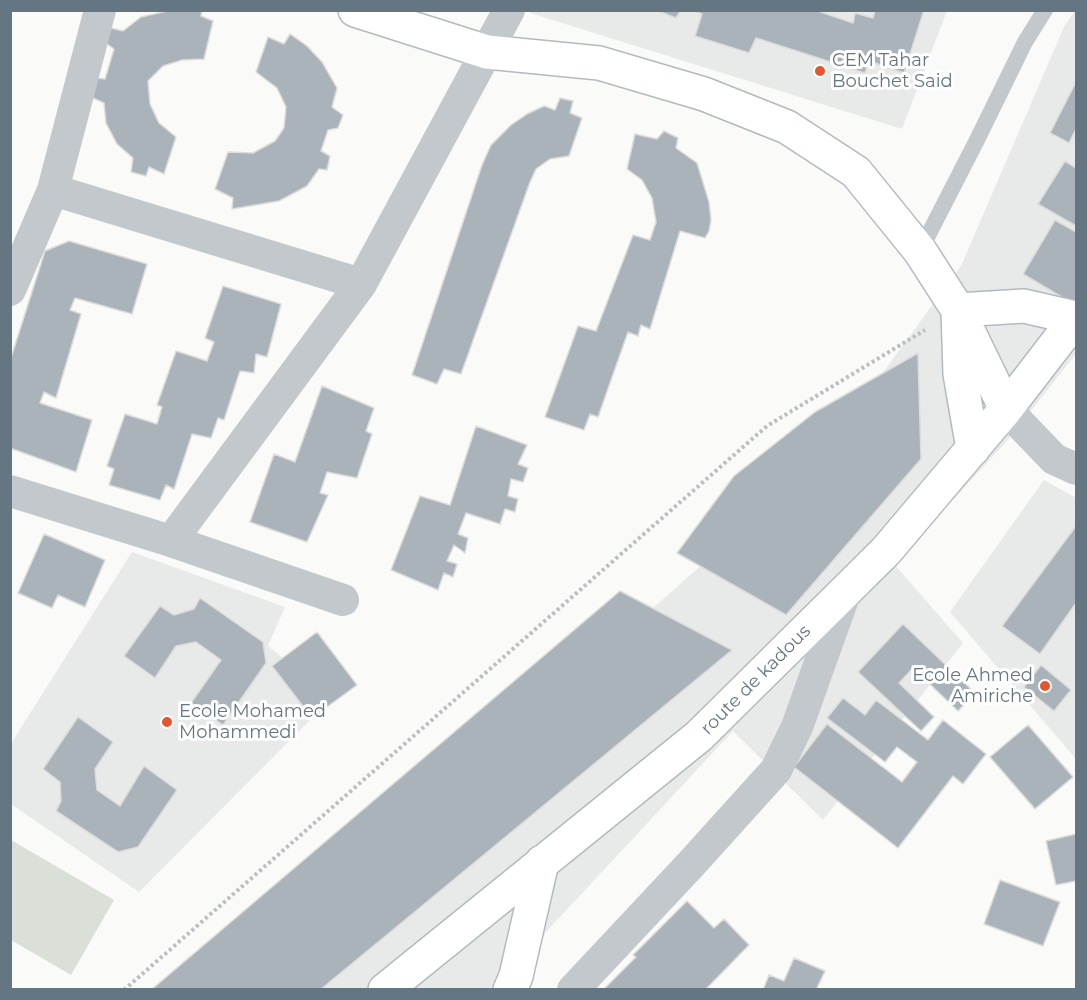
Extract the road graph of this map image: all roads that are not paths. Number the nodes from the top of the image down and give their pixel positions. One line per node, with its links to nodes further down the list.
1 (100, 10): 6 (street)
2 (355, 10): 5 (street)
3 (509, 10): 5 (street)
4 (1045, 10): 7 (lane)
5 (487, 52): 7 (street); 8 (street)
6 (53, 190): 8 (street); 9 (street)
7 (920, 252): 10 (street)
8 (362, 284): 16 (street)
9 (10, 290)
10 (958, 310): 11 (street); 12 (street); 13 (street)
11 (1076, 318): 12 (street, route de kadous)
12 (1006, 409): 13 (street, route de kadous); 14 (street)
13 (973, 449): 17 (street, route de kadous)
14 (1077, 469)
15 (10, 491): 16 (street)
16 (171, 541): 18 (street)
17 (846, 591): 19 (street, route de kadous); 22 (street)
18 (343, 600)
19 (542, 862): 20 (street, route de kadous); 21 (street)
20 (385, 990)
21 (510, 990)
22 (573, 990)

